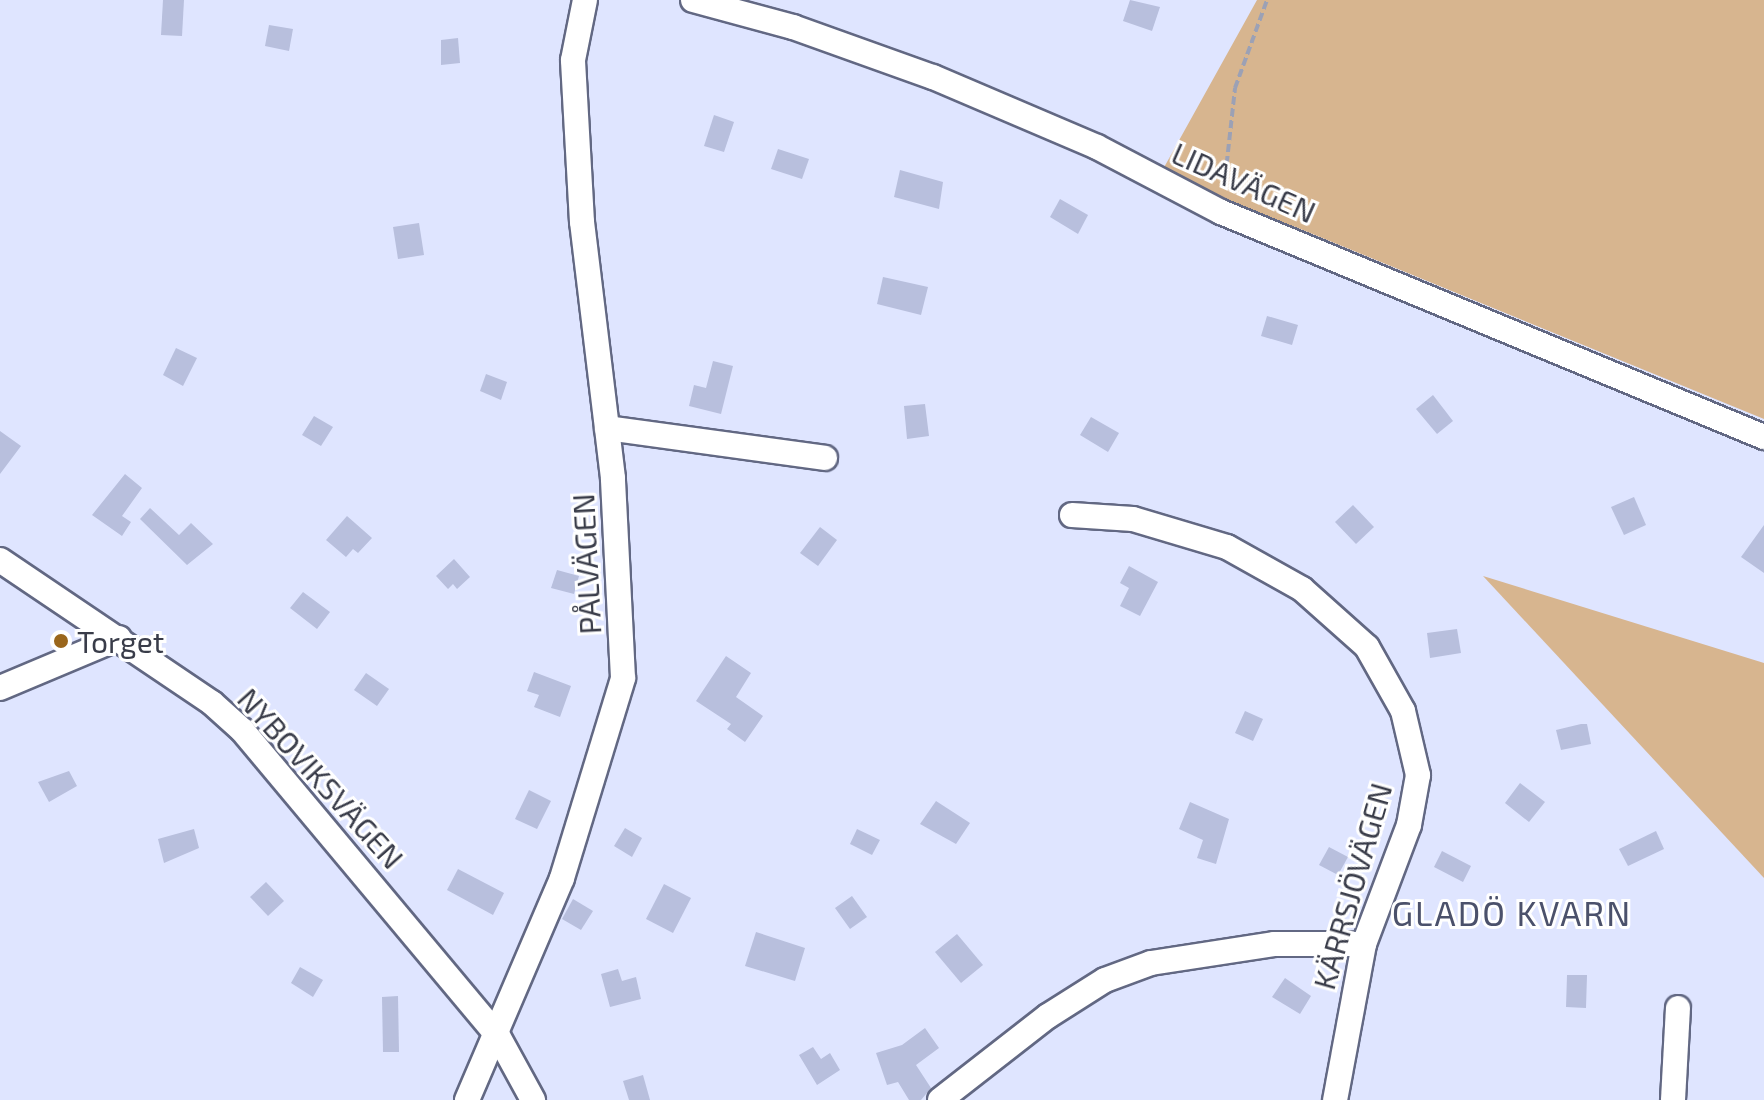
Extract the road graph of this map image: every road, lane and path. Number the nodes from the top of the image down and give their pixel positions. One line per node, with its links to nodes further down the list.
1 (585, 0): 5 (street, PÅLVÄGEN)
2 (693, 0): 4 (street, LIDAVÄGEN)
3 (1267, 0): 4 (path)
4 (1221, 212): 6 (street, LIDAVÄGEN)
5 (607, 428): 7 (street); 14 (street, PÅLVÄGEN)
6 (1764, 437)
7 (825, 458)
8 (1072, 515): 12 (street, KÄRRSJÖVÄGEN)
9 (0, 560): 10 (street, NYBOVIKSVÄGEN)
10 (119, 638): 11 (street); 14 (street, NYBOVIKSVÄGEN)
11 (0, 688)
12 (1364, 944): 17 (street); 18 (street, KÄRRSJÖVÄGEN)
13 (1678, 1008): 19 (street)
14 (498, 1036): 15 (street, PÅLVÄGEN); 16 (street, NYBOVIKSVÄGEN)
15 (467, 1100)
16 (533, 1100)
17 (940, 1100)
18 (1335, 1100)
19 (1673, 1100)

